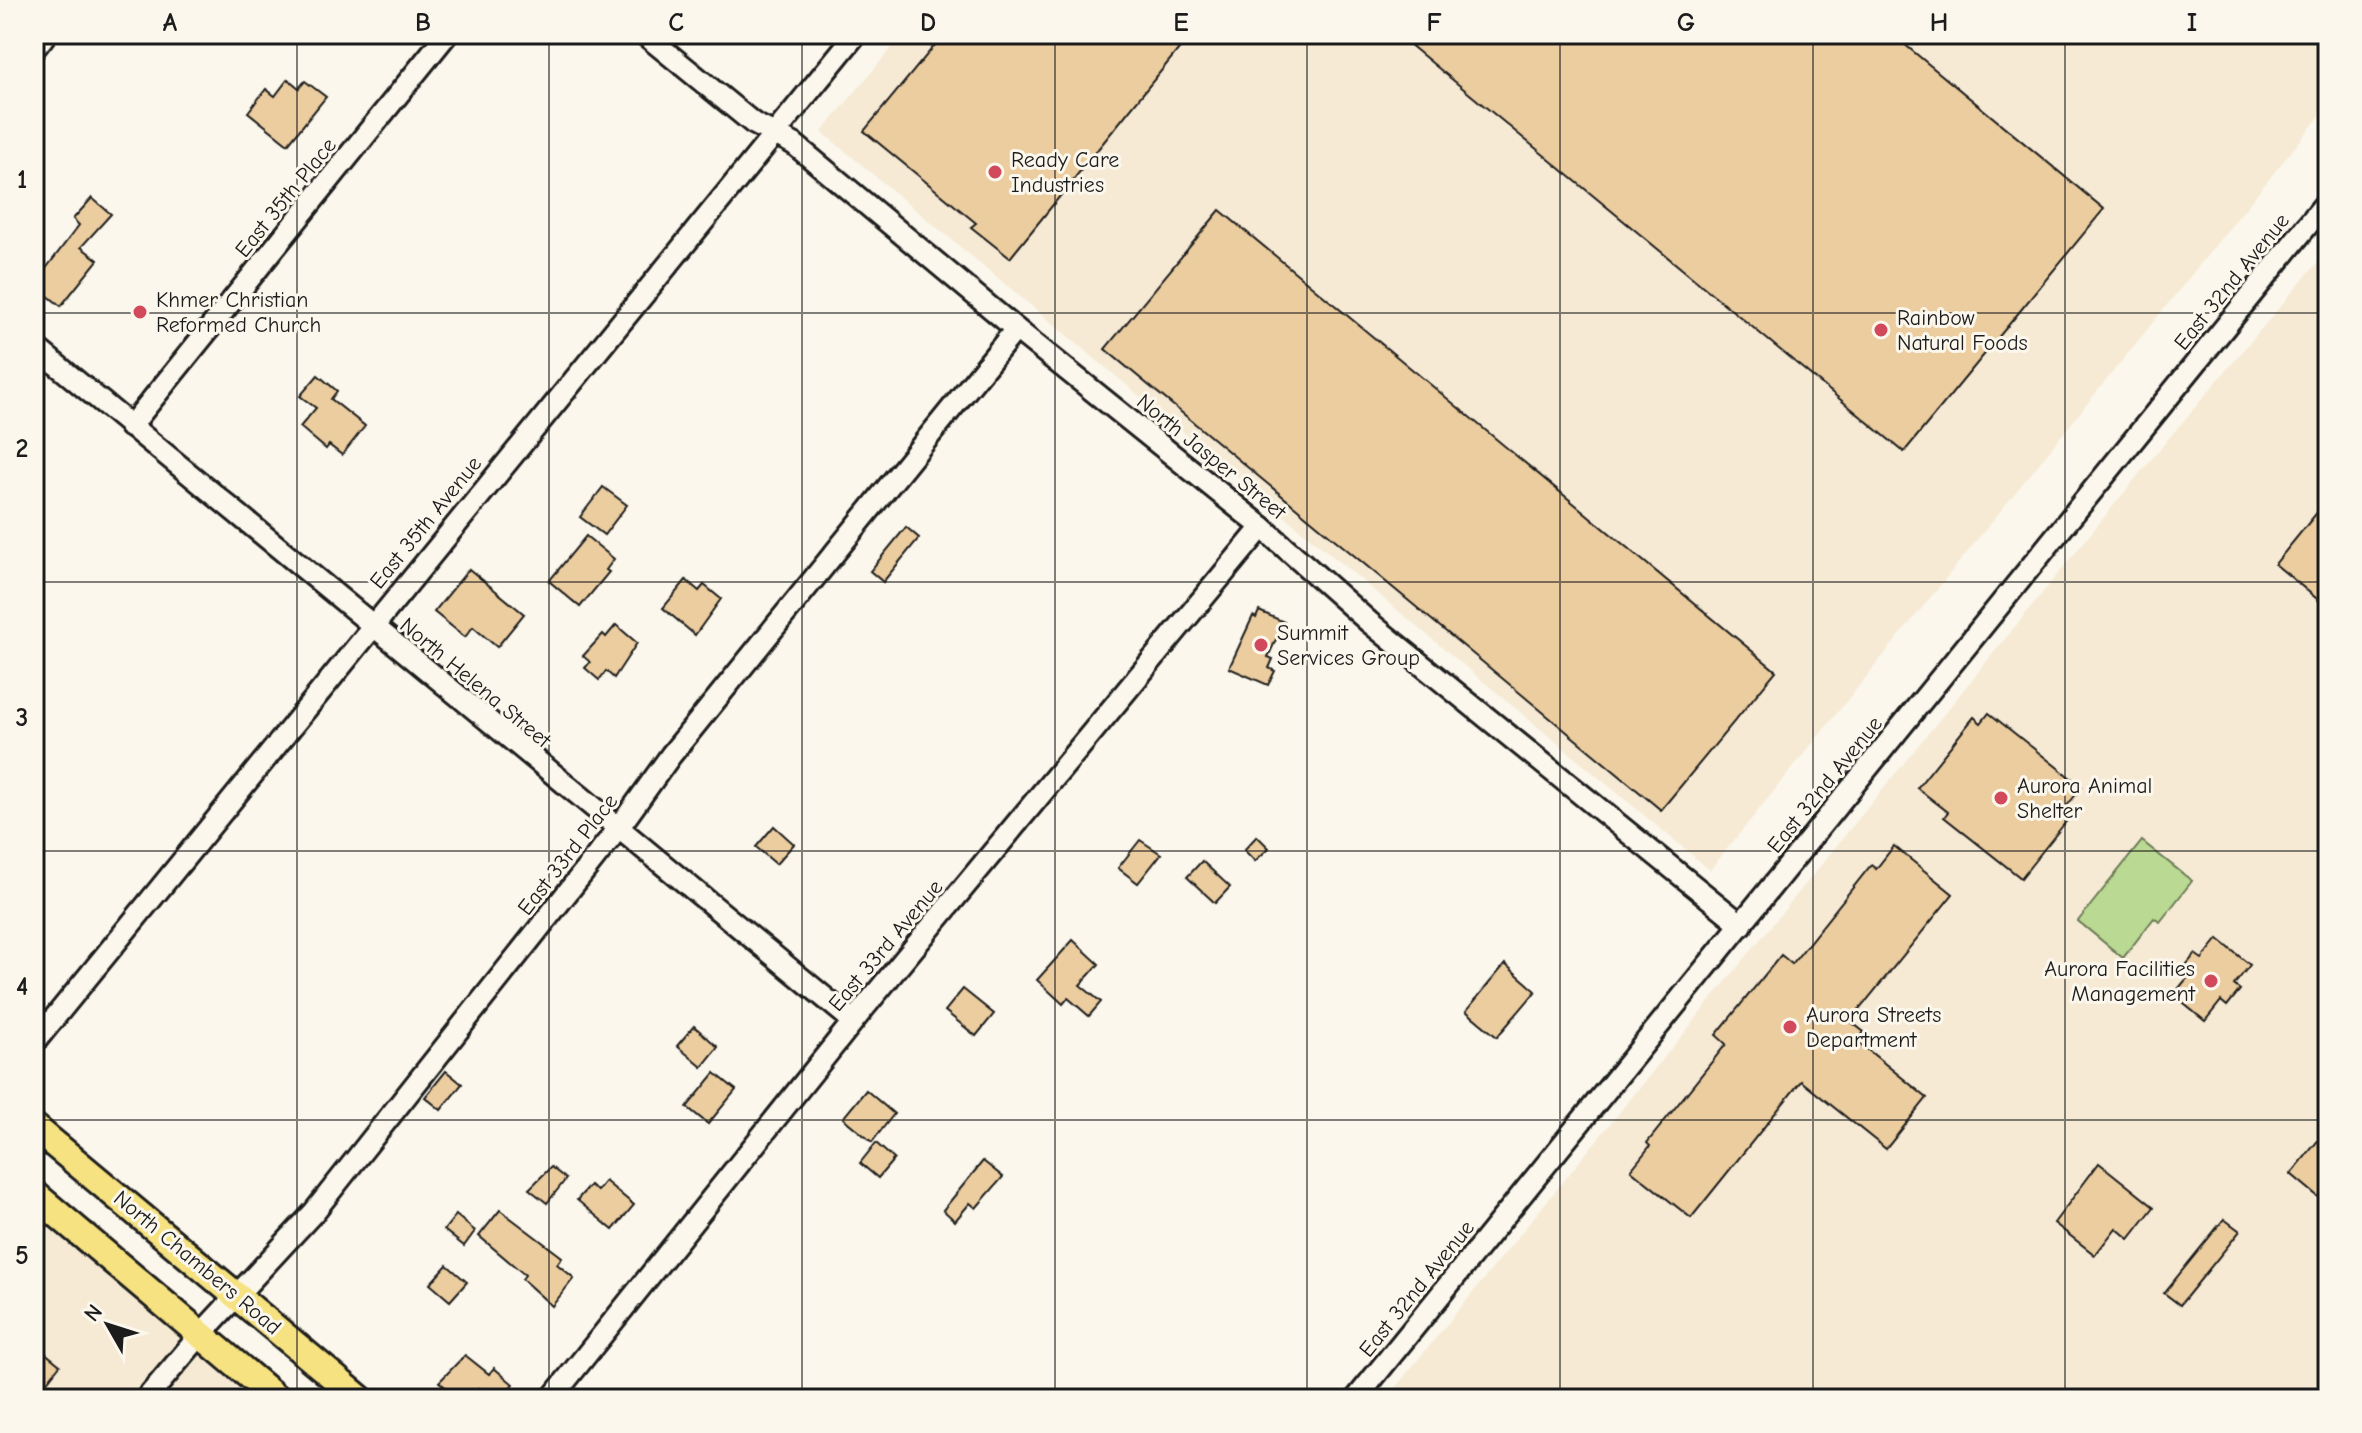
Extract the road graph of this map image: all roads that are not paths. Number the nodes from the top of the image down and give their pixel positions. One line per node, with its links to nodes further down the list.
1 (46, 34): 5 (street)
2 (447, 34): 10 (street, East 35th Place)
3 (644, 34): 6 (street, North Jasper Street)
4 (856, 34): 6 (street, East 35th Avenue)
5 (34, 49)
6 (773, 134): 8 (street, North Jasper Street); 12 (street, East 35th Avenue)
7 (2328, 200): 14 (street, East 32nd Avenue)
8 (1016, 329): 11 (street, North Jasper Street); 13 (street, East 33rd Place)
9 (34, 346): 10 (street, North Helena Street)
10 (130, 427): 12 (street, North Helena Street)
11 (1262, 527): 14 (street, North Jasper Street); 15 (street, East 33rd Avenue)
12 (372, 626): 13 (street, North Helena Street); 16 (street, East 35th Avenue)
13 (617, 830): 15 (street, North Helena Street); 19 (street, East 33rd Place)
14 (1742, 925): 25 (street, East 32nd Avenue)
15 (853, 1021): 24 (street, East 33rd Avenue)
16 (34, 1043)
17 (34, 1127): 19 (main road, North Chambers Road)
18 (34, 1194): 20 (main road)
19 (239, 1295): 20 (street, East 33rd Place); 23 (main road, North Chambers Road)
20 (201, 1334): 21 (street, East 33rd Place); 22 (main road)
21 (146, 1399)
22 (277, 1399)
23 (360, 1399)
24 (551, 1399)
25 (1356, 1399)

